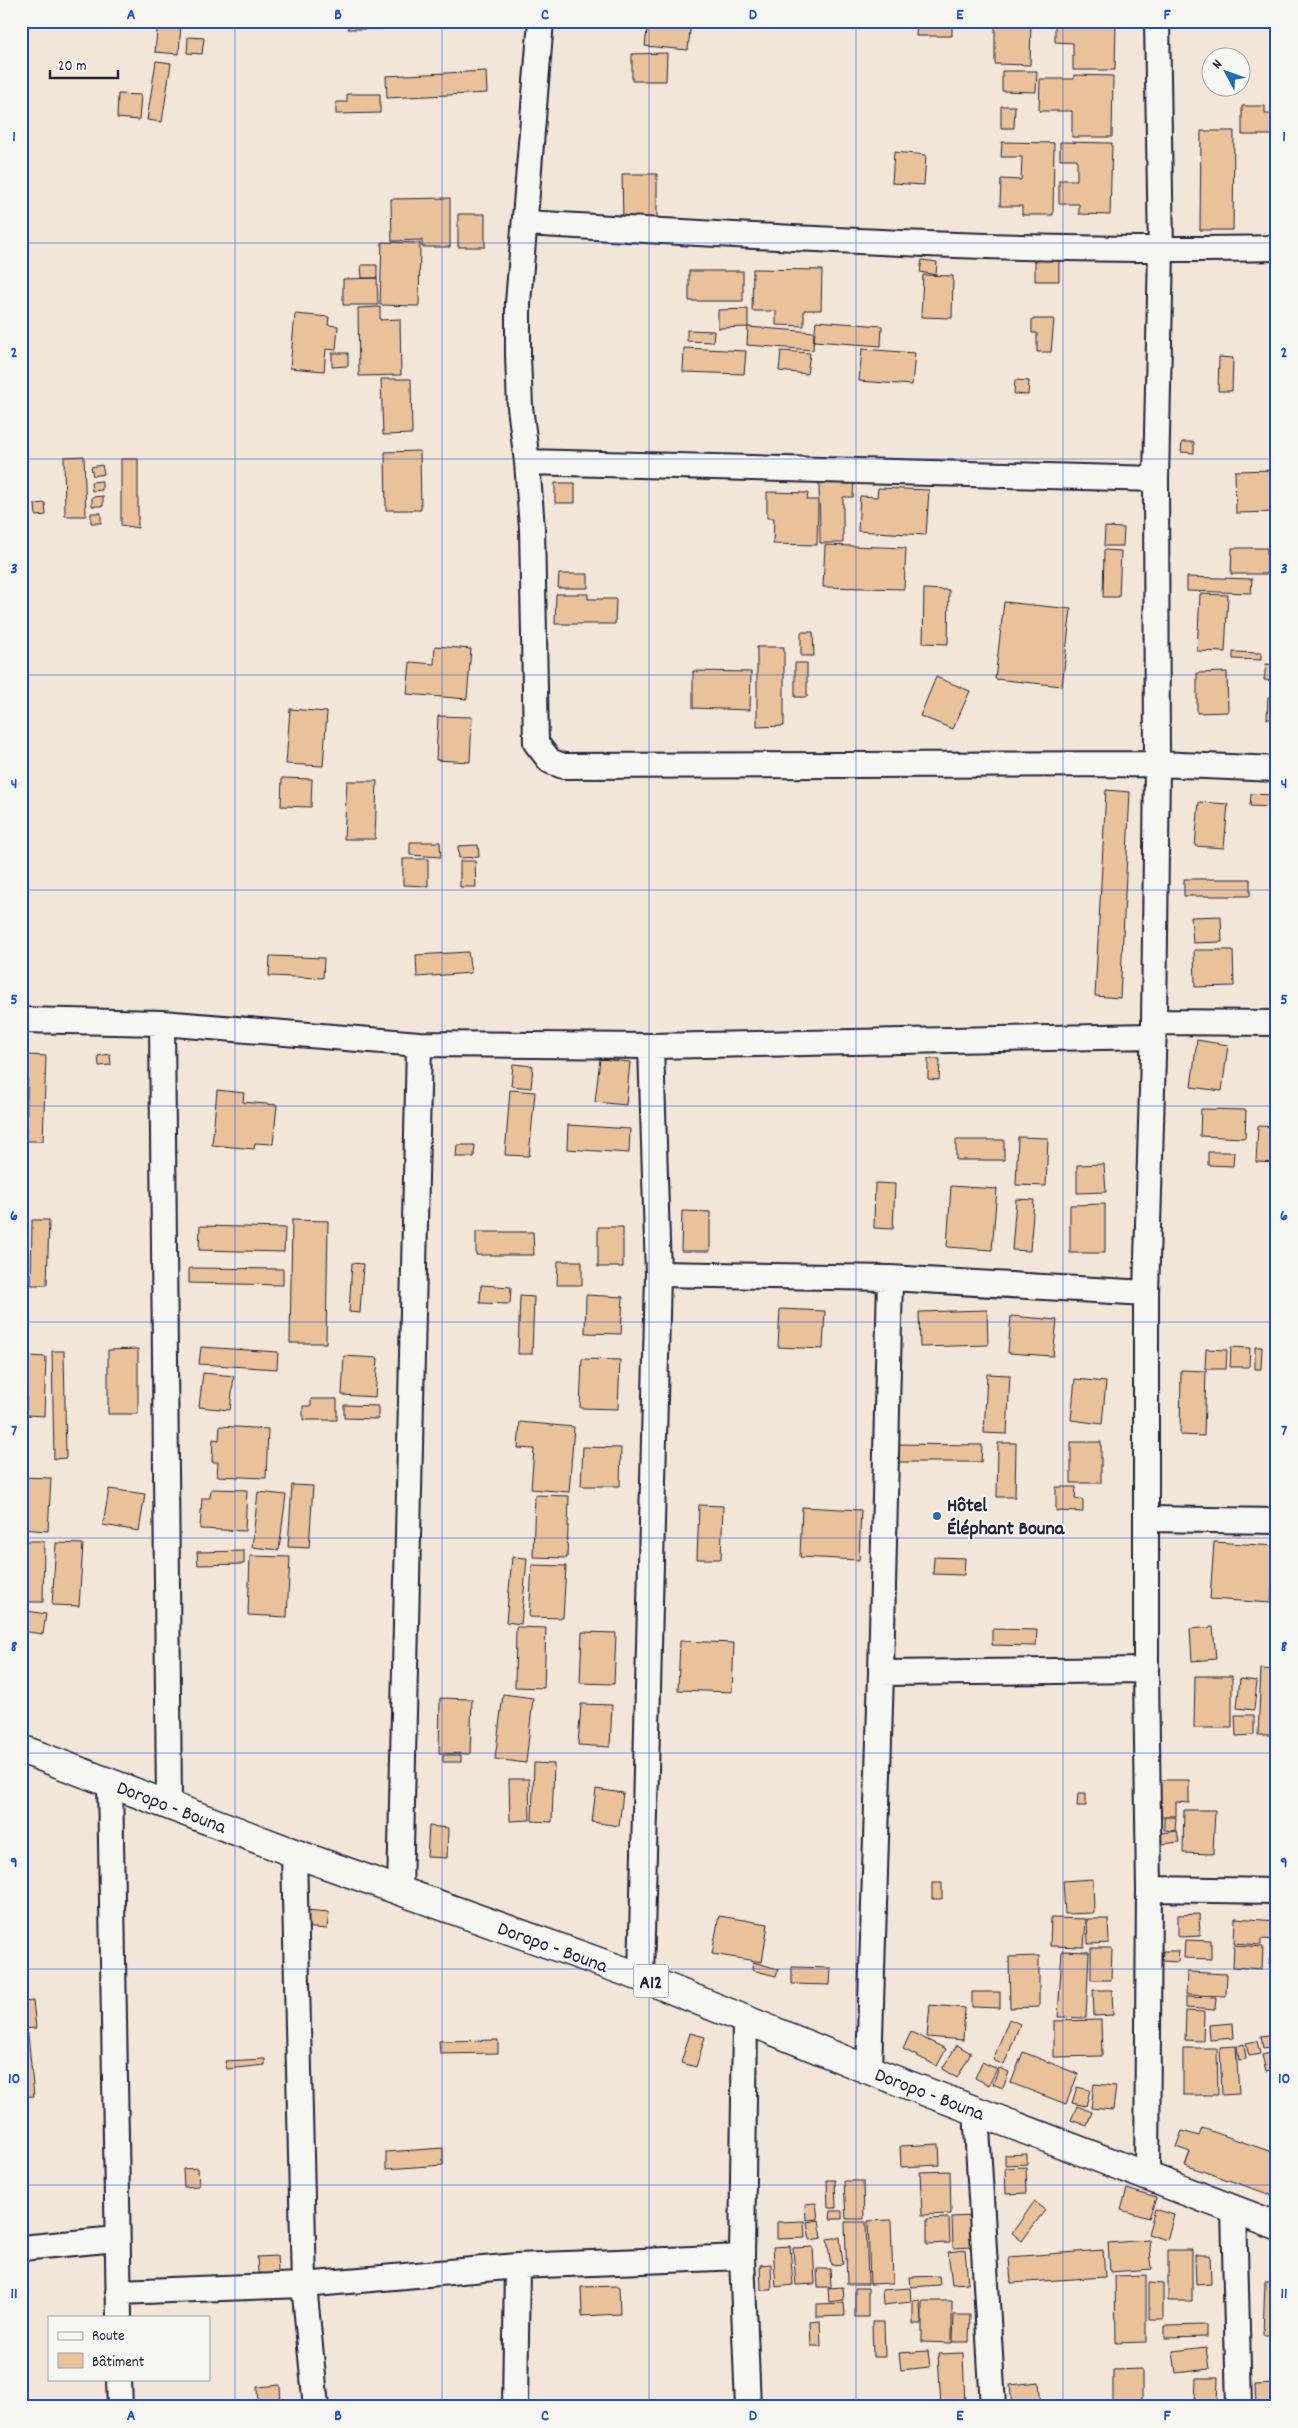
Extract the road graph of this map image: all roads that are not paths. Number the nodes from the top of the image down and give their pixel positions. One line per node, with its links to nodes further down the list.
1 (540, 21): 3 (street)
2 (1157, 21): 5 (street)
3 (526, 224): 5 (street); 6 (street)
4 (1277, 248): 5 (street)
5 (1161, 250): 7 (street)
6 (527, 462): 7 (street); 8 (street)
7 (1156, 479): 8 (street)
8 (1157, 764): 9 (street); 13 (street)
9 (1277, 769)
10 (21, 1020): 12 (street)
11 (1277, 1023): 13 (street)
12 (162, 1024): 14 (street); 25 (street)
13 (1153, 1029): 15 (street); 18 (street)
14 (419, 1044): 15 (street); 29 (street)
15 (651, 1046): 16 (street)
16 (658, 1274): 17 (street); 30 (street)
17 (890, 1278): 18 (street); 22 (street)
18 (1146, 1293): 19 (street)
19 (1147, 1520): 20 (street); 21 (street)
20 (1277, 1521)
21 (1146, 1670): 22 (street); 27 (street)
22 (881, 1673): 32 (street)
23 (21, 1749): 24 (main road, Doropo - Bouna / A12)
24 (110, 1782): 25 (main road, Doropo - Bouna / A12); 37 (street)
25 (169, 1805): 26 (main road, Doropo - Bouna / A12)
26 (294, 1853): 29 (main road, Doropo - Bouna / A12); 41 (street)
27 (1149, 1888): 28 (street); 34 (street)
28 (1277, 1891)
29 (400, 1892): 30 (main road, Doropo - Bouna / A12)
30 (641, 1977): 31 (main road, Doropo - Bouna / A12)
31 (745, 2020): 32 (main road, Doropo - Bouna / A12); 39 (street)
32 (869, 2070): 33 (main road, Doropo - Bouna / A12)
33 (976, 2110): 34 (main road, Doropo - Bouna / A12); 49 (street)
34 (1147, 2176): 35 (main road, Doropo - Bouna / A12)
35 (1234, 2210): 36 (main road, Doropo - Bouna / A12); 50 (street)
36 (1277, 2226)
37 (117, 2239): 38 (street); 42 (street)
38 (21, 2248)
39 (742, 2256): 40 (street); 48 (street)
40 (517, 2266): 41 (street); 47 (street)
41 (304, 2285): 42 (street); 46 (street)
42 (118, 2292): 43 (street)
43 (118, 2316)
44 (119, 2380): 45 (street)
45 (120, 2407)
46 (316, 2407)
47 (515, 2407)
48 (748, 2407)
49 (993, 2407)
50 (1239, 2407)

